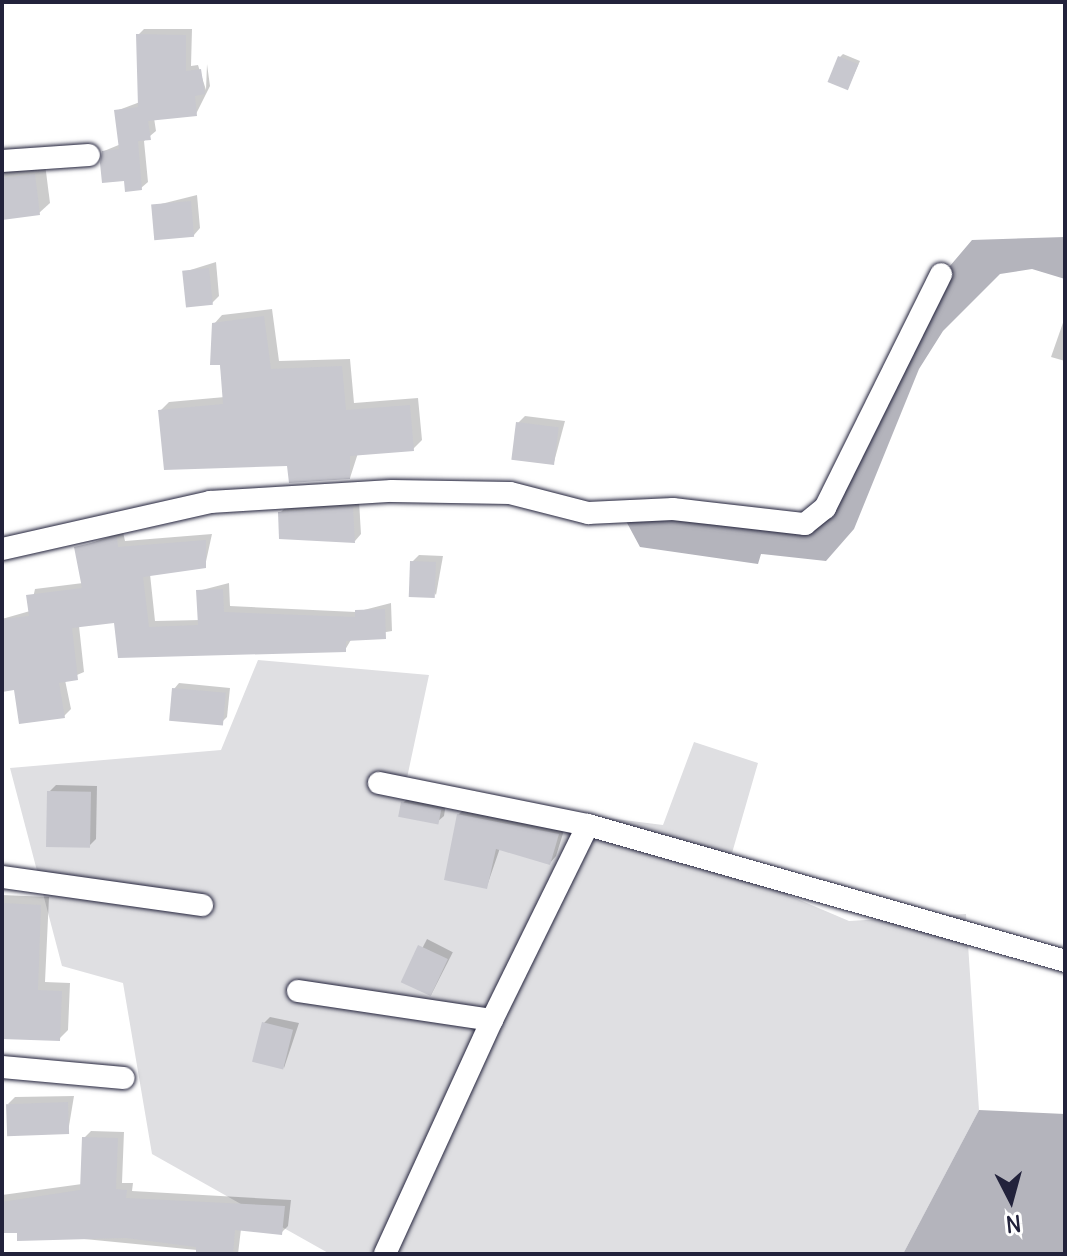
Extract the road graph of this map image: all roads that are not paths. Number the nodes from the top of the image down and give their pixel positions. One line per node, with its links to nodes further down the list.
1 (89, 155): 2 (street)
2 (2, 161)
3 (941, 274): 4 (street)
4 (2, 549)
5 (379, 783): 6 (street)
6 (588, 825): 9 (street); 11 (street)
7 (2, 877): 8 (street)
8 (202, 905)
9 (1065, 961)
10 (298, 991): 11 (street)
11 (492, 1020): 14 (street)
12 (2, 1067): 13 (street)
13 (124, 1078)
14 (385, 1254)

